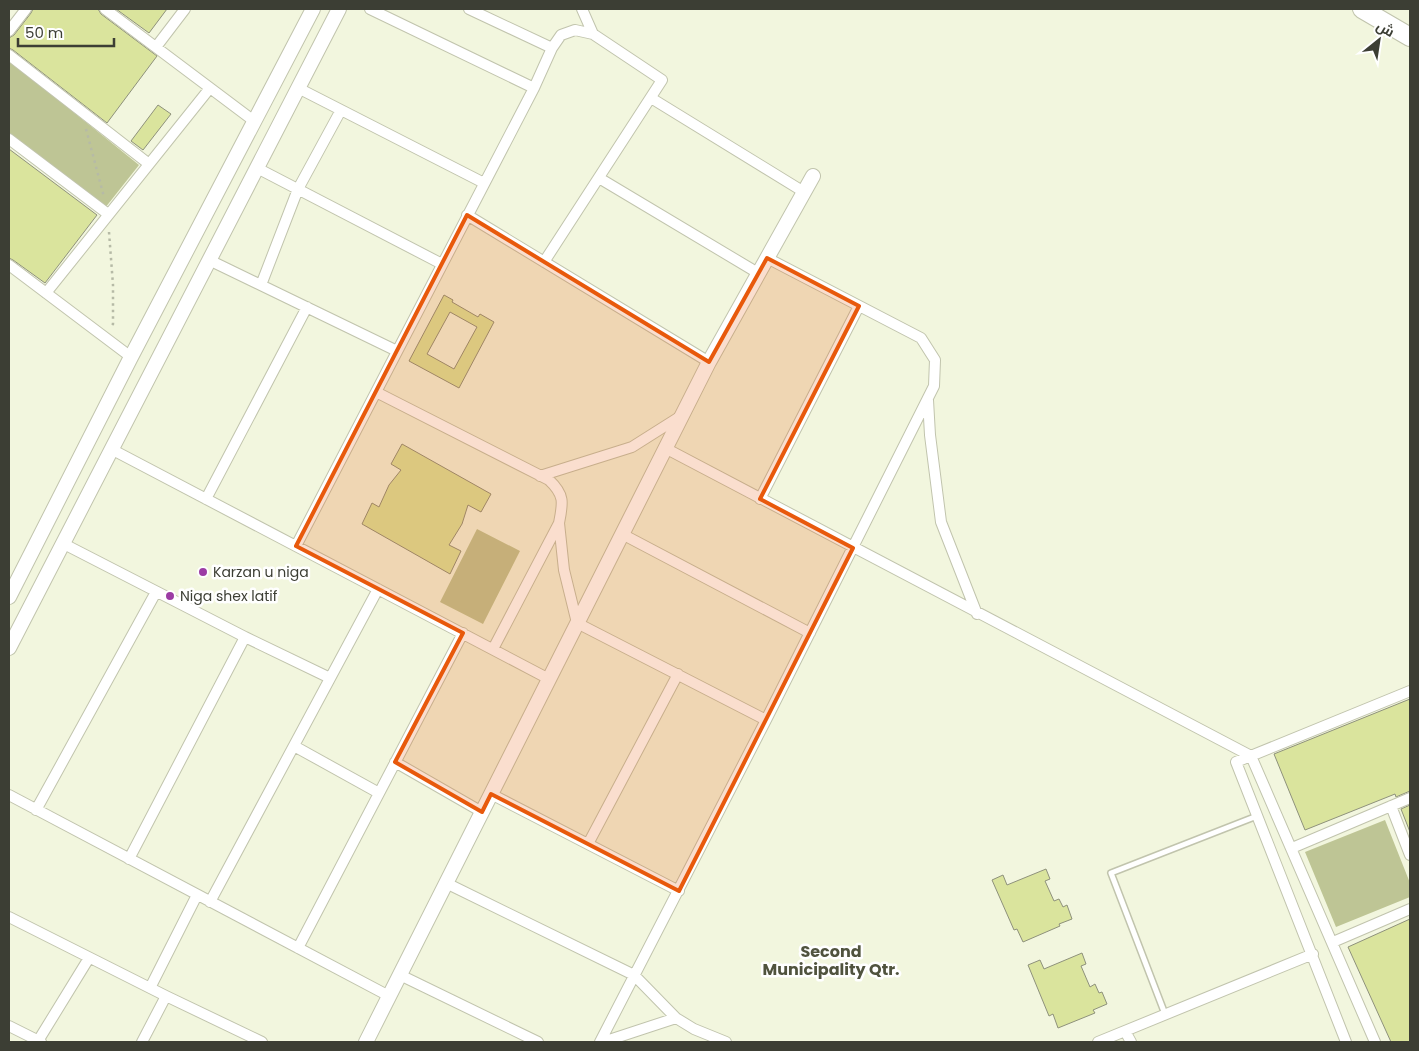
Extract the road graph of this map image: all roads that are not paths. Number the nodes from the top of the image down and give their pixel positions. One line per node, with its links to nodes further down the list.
1 (26, 9): 10 (street)
2 (104, 9): 13 (street)
3 (184, 9): 13 (street)
4 (313, 9): 21 (main road)
5 (339, 9): 17 (main road)
6 (370, 9): 18 (street)
7 (469, 9): 14 (street)
8 (582, 9): 11 (street)
9 (1362, 9): 12 (highway)
10 (9, 31)
11 (593, 34): 14 (street); 19 (street)
12 (1410, 37)
13 (156, 47): 16 (street)
14 (552, 48): 18 (street)
15 (9, 55): 23 (street)
16 (210, 88): 21 (street); 23 (street)
17 (298, 88): 20 (street); 24 (main road)
18 (534, 88): 27 (street)
19 (651, 98): 26 (street); 29 (street)
20 (341, 110): 27 (street); 28 (street)
21 (254, 121): 43 (main road)
22 (9, 139): 30 (street)
23 (149, 164): 30 (street)
24 (257, 168): 28 (street); 33 (main road)
25 (813, 176): 29 (main road)
26 (599, 178): 34 (street); 37 (street)
27 (484, 183): 31 (street)
28 (298, 189): 35 (street); 38 (street)
29 (804, 192): 32 (main road)
30 (108, 214): 39 (street)
31 (467, 216): 34 (street); 35 (street)
32 (767, 258): 37 (main road); 40 (street)
33 (209, 260): 38 (street); 49 (main road)
34 (544, 262): 44 (street)
35 (442, 264): 42 (street)
36 (9, 265): 39 (street)
37 (758, 273): 44 (main road)
38 (261, 285): 41 (street)
39 (46, 293): 43 (street)
40 (859, 306): 46 (street); 54 (street)
41 (307, 307): 42 (street); 53 (street)
42 (397, 351): 45 (street)
43 (131, 358): 51 (main road)
44 (709, 362): 47 (main road)
45 (376, 392): 50 (street); 59 (street)
46 (928, 400): 60 (street); 64 (street)
47 (682, 416): 48 (main road); 50 (street)
48 (665, 448): 54 (street); 57 (main road)
49 (111, 449): 52 (main road); 53 (street)
50 (540, 476): 55 (street)
51 (67, 483): 52 (main road); 56 (main road)
52 (88, 493): 58 (main road)
53 (206, 499): 59 (street)
54 (760, 499): 60 (street)
55 (558, 523): 65 (street); 70 (street)
56 (46, 524): 58 (main road); 63 (main road)
57 (622, 534): 65 (main road); 67 (street)
58 (64, 539): 62 (street); 69 (main road)
59 (296, 546): 61 (street)
60 (853, 548): 64 (street); 67 (street)
61 (378, 588): 66 (street); 72 (street)
62 (156, 592): 68 (street); 84 (street)
63 (9, 597)
64 (978, 614): 77 (street)
65 (577, 622): 71 (street); 73 (main road)
66 (463, 633): 70 (street); 78 (street)
67 (810, 633): 75 (street)
68 (245, 636): 72 (street); 90 (street)
69 (9, 648)
70 (494, 649): 73 (street)
71 (678, 674): 75 (street); 87 (street)
72 (330, 678): 76 (street)
73 (549, 679): 80 (main road)
74 (1410, 691): 77 (street)
75 (766, 720): 92 (street)
76 (294, 746): 79 (street); 94 (street)
77 (1251, 756): 86 (street); 88 (street)
78 (395, 762): 79 (street); 85 (street)
79 (379, 793): 98 (street)
80 (491, 794): 85 (main road); 87 (street)
81 (9, 796): 84 (street)
82 (1410, 798): 83 (street)
83 (1390, 806): 88 (street); 89 (street)
84 (36, 810): 90 (street)
85 (482, 812): 91 (main road)
86 (1258, 816): 99 (street); 106 (lane)
87 (588, 844): 92 (street)
88 (1292, 848): 97 (street)
89 (1410, 855)
90 (129, 859): 93 (street)
91 (446, 883): 101 (main road); 102 (street)
92 (679, 891): 102 (street)
93 (197, 895): 94 (street); 103 (street)
94 (210, 902): 98 (street)
95 (1410, 909): 97 (street)
96 (9, 917): 100 (street)
97 (1333, 942): 121 (street)
98 (298, 948): 105 (street)
99 (1313, 954): 106 (street); 120 (street)
100 (89, 958): 103 (street); 112 (street)
101 (400, 975): 105 (main road); 115 (street)
102 (634, 976): 107 (street); 116 (street)
103 (150, 988): 104 (street)
104 (166, 996): 111 (street); 113 (street)
105 (389, 996): 114 (main road)
106 (1166, 1014): 109 (street)
107 (676, 1018): 110 (street); 117 (street)
108 (9, 1026): 112 (street)
109 (1125, 1031): 118 (street); 119 (street)
110 (623, 1039): 116 (street)
111 (255, 1040)
112 (40, 1042)
113 (142, 1042)
114 (366, 1042)
115 (538, 1042)
116 (601, 1042)
117 (726, 1042)
118 (1098, 1042)
119 (1131, 1042)
120 (1346, 1042)
121 (1375, 1042)

